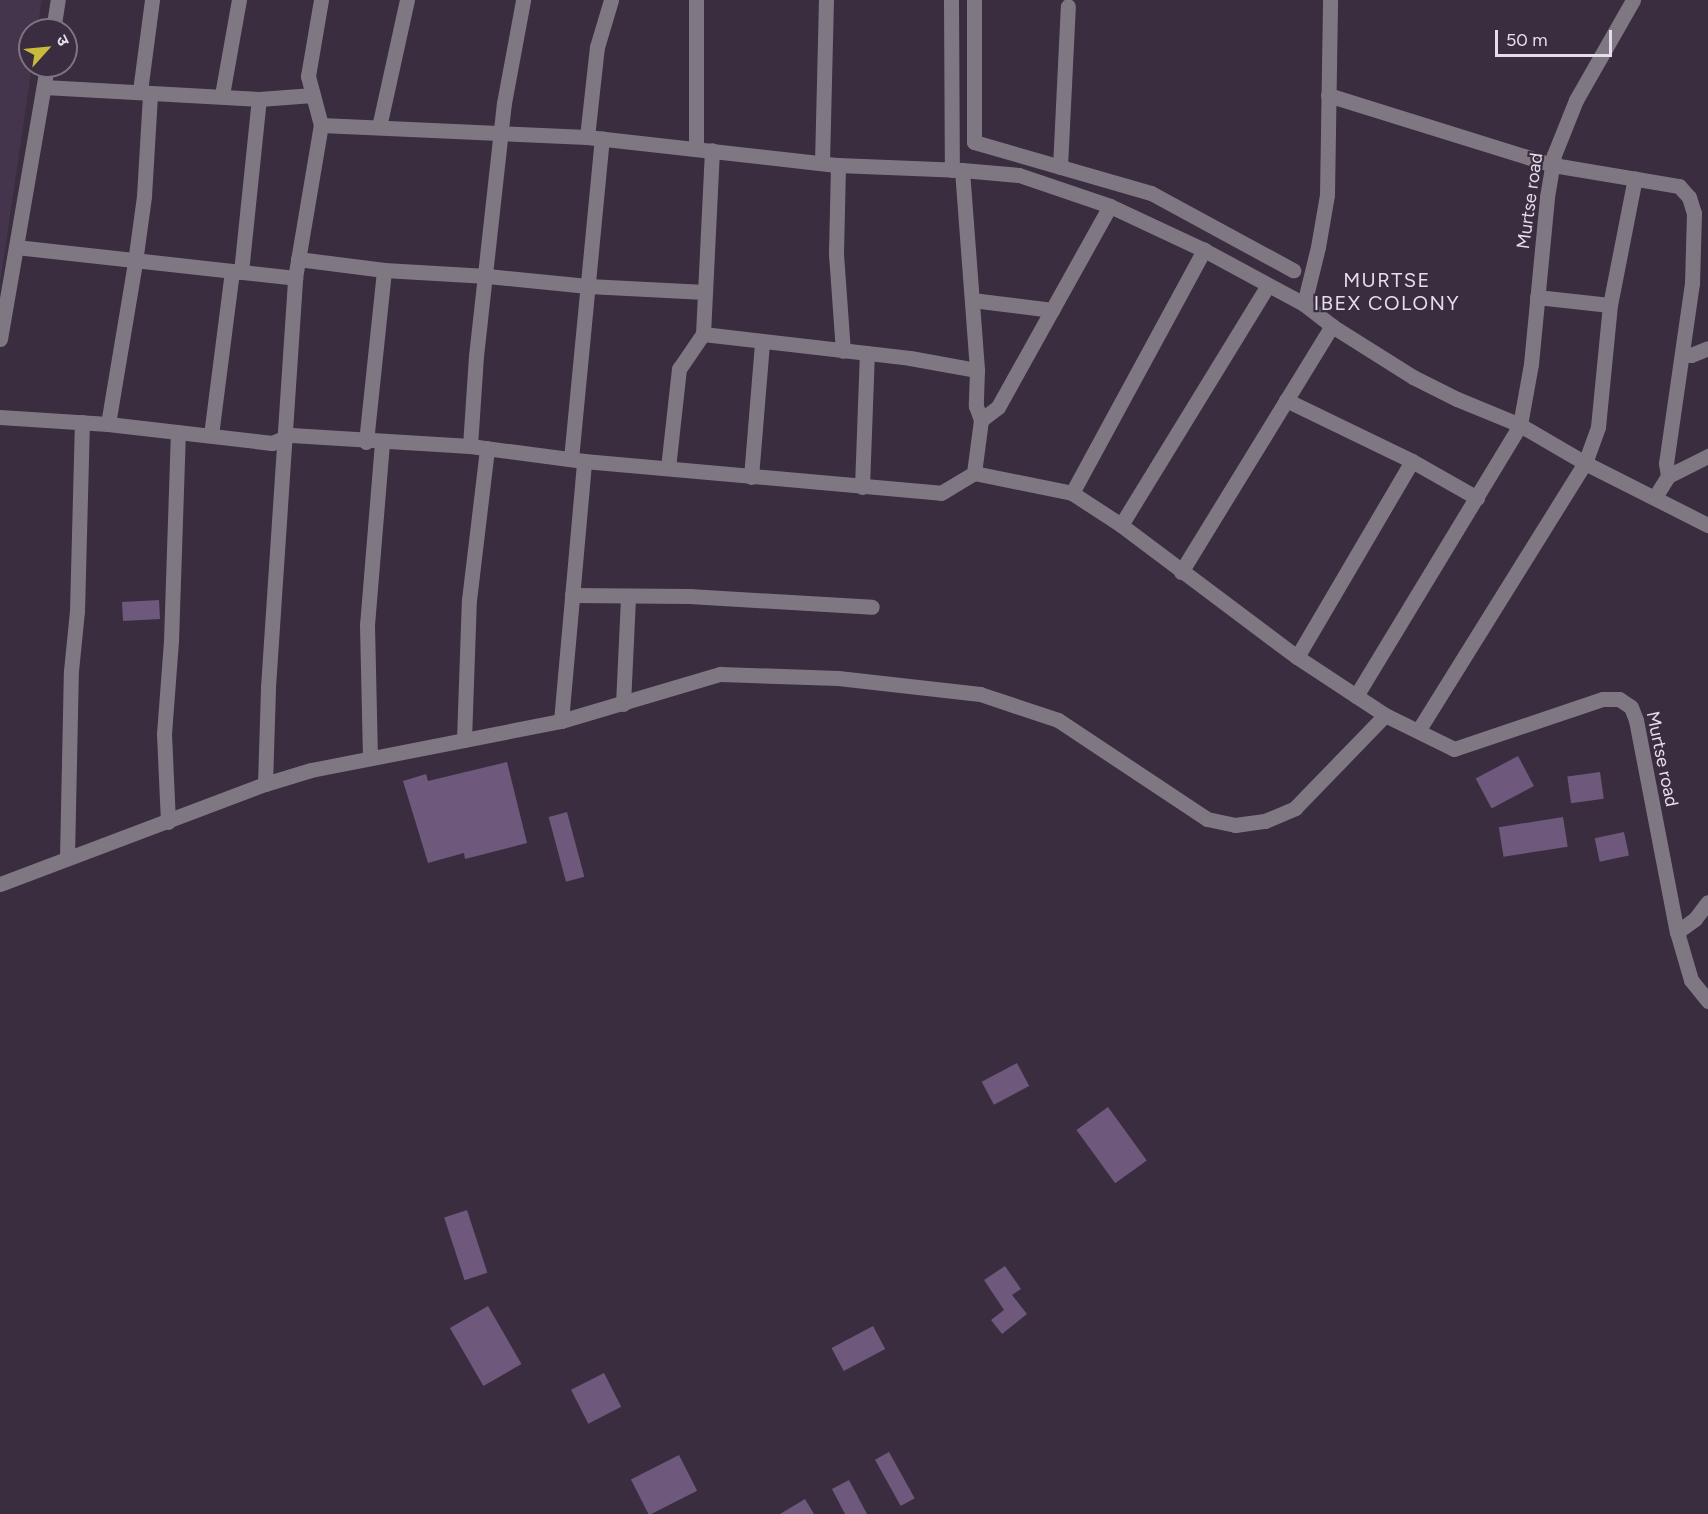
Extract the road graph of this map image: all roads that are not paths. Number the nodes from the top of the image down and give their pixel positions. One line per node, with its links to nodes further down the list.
1 (58, 0): 15 (street)
2 (152, 0): 18 (street)
3 (239, 0): 19 (street)
4 (321, 0): 20 (street)
5 (406, 0): 24 (street)
6 (523, 0): 25 (street)
7 (611, 0): 26 (street)
8 (696, 0): 27 (street)
9 (826, 0): 28 (street)
10 (951, 0): 32 (street)
11 (974, 0): 31 (street)
12 (1329, 0): 21 (street)
13 (1633, 0): 30 (street, Murtse road)
14 (1068, 6): 31 (street)
15 (55, 18)
16 (46, 78): 17 (street)
17 (44, 87): 18 (street); 35 (street)
18 (145, 93): 19 (street); 38 (street)
19 (222, 95): 22 (street)
20 (314, 95): 22 (street); 23 (street)
21 (1328, 95): 30 (street); 51 (street)
22 (259, 99): 41 (street)
23 (321, 125): 24 (street); 37 (street)
24 (379, 127): 25 (street)
25 (500, 132): 26 (street); 42 (street)
26 (595, 138): 27 (street); 47 (street)
27 (704, 149): 28 (street); 48 (street)
28 (822, 163): 29 (street)
29 (838, 165): 32 (street); 59 (street)
30 (1552, 165): 33 (street); 49 (street, Murtse road)
31 (1060, 167): 40 (street)
32 (957, 170): 34 (street); 50 (street)
33 (1635, 178): 45 (street); 52 (street)
34 (1110, 206): 36 (street); 53 (street)
35 (16, 247): 38 (street); 56 (street)
36 (1204, 250): 46 (street); 85 (street)
37 (298, 259): 39 (street); 43 (street)
38 (135, 262): 41 (street); 67 (street)
39 (384, 270): 42 (street); 72 (street)
40 (1293, 270)
41 (236, 272): 43 (street); 70 (street)
42 (487, 276): 47 (street); 74 (street)
43 (295, 278): 71 (street)
44 (1708, 278): 45 (street)
45 (1692, 283): 61 (street)
46 (1268, 285): 51 (street); 88 (street)
47 (588, 286): 48 (street); 77 (street)
48 (705, 291): 55 (street)
49 (1537, 297): 52 (street); 68 (street, Murtse road)
50 (972, 300): 53 (street); 62 (street)
51 (1304, 304): 54 (street)
52 (1610, 305): 79 (street)
53 (1052, 310): 65 (street)
54 (1332, 326): 63 (street); 68 (street)
55 (703, 334): 57 (street); 80 (street)
56 (0, 339)
57 (762, 342): 59 (street); 83 (street)
58 (1708, 348): 61 (street)
59 (843, 351): 60 (street)
60 (867, 354): 62 (street); 84 (street)
61 (1683, 354): 82 (street)
62 (977, 370): 65 (street)
63 (1286, 400): 78 (street); 90 (street)
64 (0, 417): 66 (street)
65 (981, 420): 81 (street)
66 (82, 422): 67 (street); 104 (street)
67 (108, 424): 69 (street)
68 (1520, 425): 79 (street); 87 (street)
69 (178, 432): 70 (street); 103 (street)
70 (211, 435): 71 (street)
71 (282, 439): 72 (street); 102 (street)
72 (366, 442): 73 (street)
73 (382, 443): 74 (street); 101 (street)
74 (470, 446): 75 (street)
75 (487, 448): 77 (street); 100 (street)
76 (1708, 456): 82 (street)
77 (578, 460): 80 (street); 91 (street)
78 (1412, 461): 87 (street); 94 (street)
79 (1585, 463): 86 (street); 99 (street)
80 (668, 468): 83 (street)
81 (974, 473): 84 (street); 85 (street)
82 (1668, 476): 86 (street)
83 (751, 477): 84 (street)
84 (862, 488)
85 (1072, 493): 88 (street, Murtse road)
86 (1656, 497): 89 (street)
87 (1477, 498): 95 (street)
88 (1121, 525): 90 (street, Murtse road)
89 (1708, 525)
90 (1181, 572): 94 (street, Murtse road)
91 (572, 595): 92 (street); 98 (street)
92 (628, 596): 93 (street); 96 (street)
93 (872, 606)
94 (1297, 657): 95 (street, Murtse road)
95 (1356, 696): 97 (street, Murtse road)
96 (623, 704): 97 (street); 98 (street)
97 (1386, 715): 99 (street, Murtse road)
98 (561, 721): 100 (street)
99 (1418, 731): 107 (street, Murtse road)
100 (464, 740): 101 (street)
101 (370, 757): 102 (street)
102 (265, 784): 103 (street)
103 (168, 822): 104 (street)
104 (67, 858): 105 (street)
105 (0, 884)
106 (1708, 902): 107 (street)
107 (1677, 932): 108 (street, Murtse road)
108 (1708, 1001)

